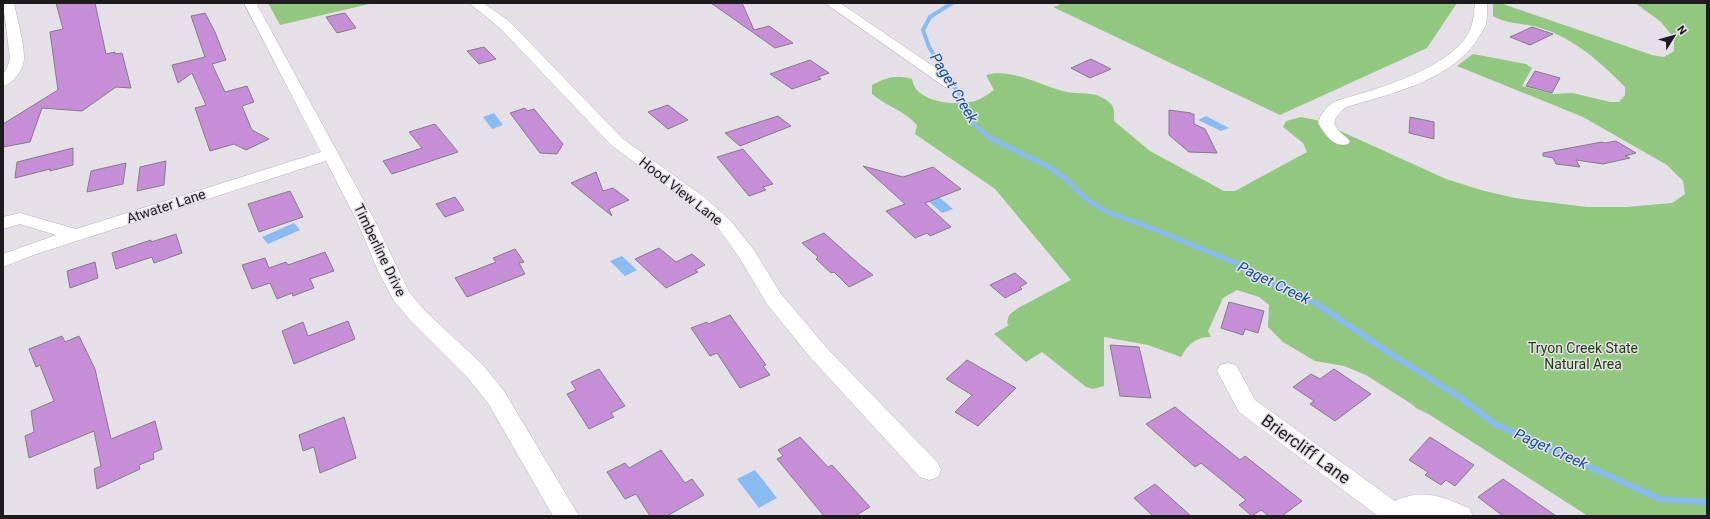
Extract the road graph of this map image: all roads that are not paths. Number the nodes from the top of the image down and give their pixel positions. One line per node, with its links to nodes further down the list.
1 (8, 3): 6 (street)
2 (250, 3): 9 (street, Timberline Drive)
3 (475, 3): 14 (street, Hood View Lane)
4 (831, 3): 7 (street)
5 (1481, 3): 8 (street)
6 (3, 82)
7 (950, 84)
8 (1342, 141)
9 (330, 154): 11 (street, Atwater Lane); 16 (street, Timberline Drive)
10 (3, 223): 11 (street)
11 (76, 235): 12 (street, Atwater Lane)
12 (3, 261)
13 (1228, 371): 15 (street, Briercliff Lane)
14 (929, 470)
15 (1394, 514): 17 (street)
16 (566, 516)
17 (1460, 516)

